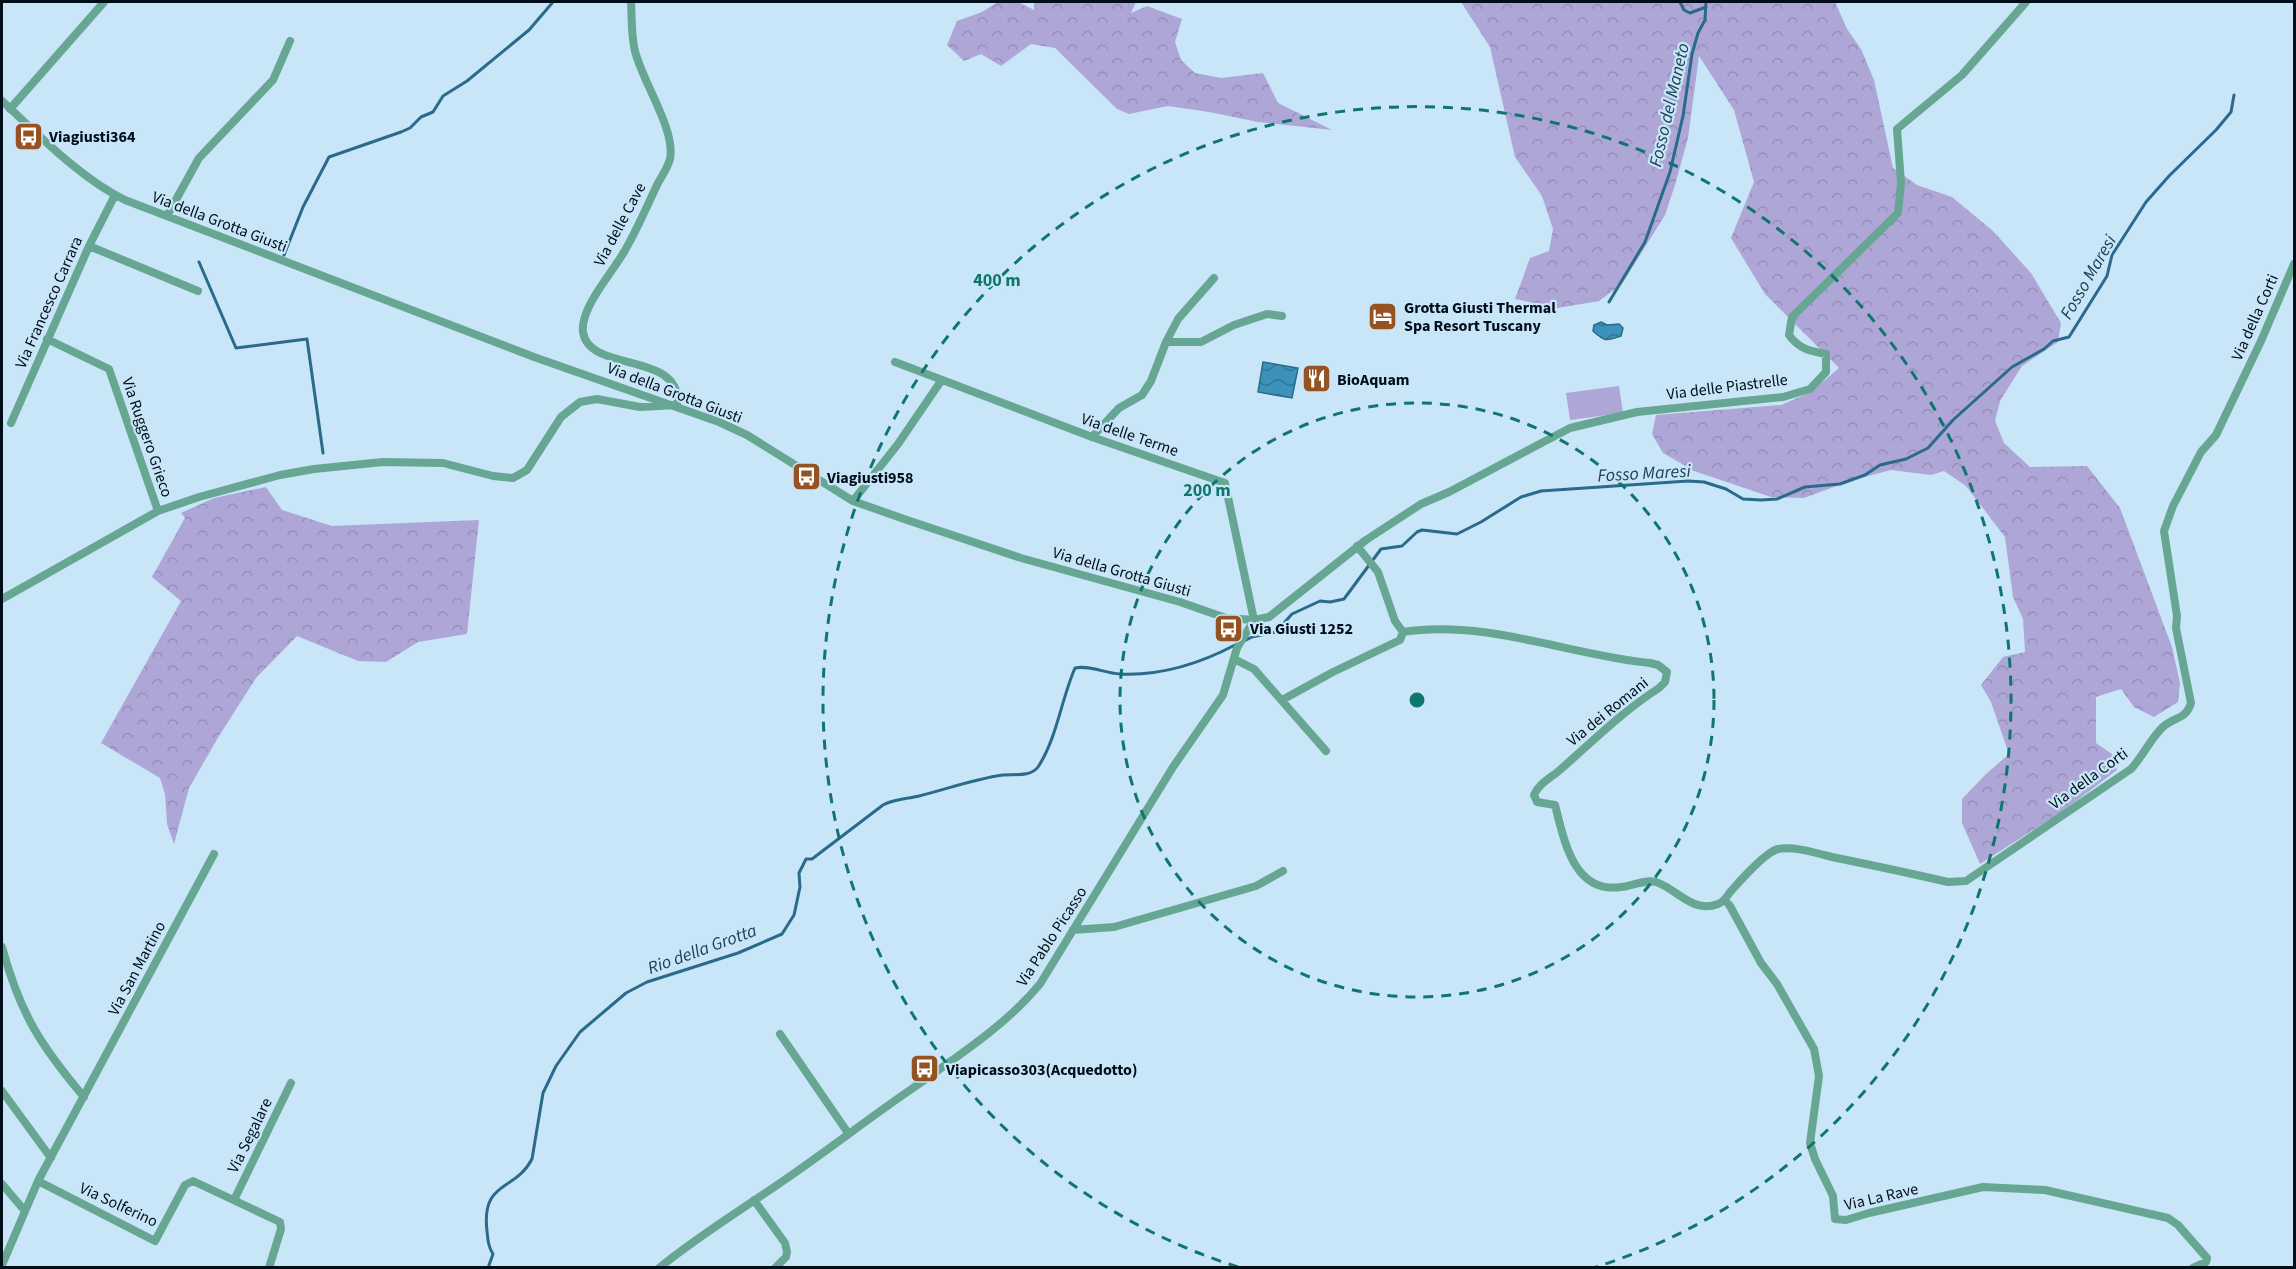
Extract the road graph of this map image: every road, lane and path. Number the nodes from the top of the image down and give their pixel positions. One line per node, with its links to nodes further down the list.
1 (104, 2): 6 (street)
2 (631, 2): 18 (street, Via delle Cave)
3 (2026, 2): 23 (street, Via delle Piastrelle)
4 (290, 41): 8 (street)
5 (2, 101): 6 (street, Via della Grotta Giusti)
6 (10, 109): 7 (street, Via della Grotta Giusti)
7 (115, 195): 8 (street, Via della Grotta Giusti); 9 (street, Via Francesco Carrara)
8 (167, 216): 18 (street, Via della Grotta Giusti)
9 (89, 246): 12 (street); 14 (street, Via Francesco Carrara)
10 (2295, 264): 33 (street, Via della Corti)
11 (1214, 278): 15 (street)
12 (198, 291)
13 (1282, 316): 15 (street)
14 (47, 339): 19 (street, Via Francesco Carrara); 22 (street, Via Ruggero Grieco)
15 (1166, 342): 20 (street)
16 (895, 362): 17 (street, Via delle Terme)
17 (941, 381): 20 (street, Via delle Terme); 21 (street)
18 (677, 405): 21 (street, Via della Grotta Giusti); 22 (street)
19 (11, 423)
20 (1092, 437): 26 (street, Via delle Terme)
21 (853, 501): 26 (street, Via della Grotta Giusti)
22 (158, 511): 25 (street)
23 (1374, 534): 24 (street, Via della Grotta Giusti)
24 (1357, 546): 26 (street, Via della Grotta Giusti); 27 (street)
25 (2, 599)
26 (1254, 620): 28 (street, Via Pablo Picasso)
27 (1403, 632): 29 (street); 33 (street, Via dei Romani)
28 (1234, 659): 29 (street); 34 (street, Via Pablo Picasso)
29 (1282, 700): 30 (street)
30 (1326, 751)
31 (214, 854): 39 (street, Via San Martino)
32 (1283, 871): 34 (street)
33 (1725, 900): 51 (street, Via La Rave)
34 (1073, 930): 40 (street, Via Pablo Picasso)
35 (2, 947): 39 (street)
36 (780, 1034): 40 (street)
37 (291, 1083): 44 (street, Via Segalare)
38 (2, 1091): 41 (street)
39 (84, 1097): 41 (street, Via San Martino)
40 (848, 1133): 45 (street, Via Pablo Picasso)
41 (51, 1158): 42 (street, Via San Martino)
42 (38, 1181): 44 (street, Via Solferino); 46 (street, Via San Martino)
43 (2, 1184): 46 (street)
44 (234, 1200): 48 (street, Via Solferino)
45 (754, 1200): 49 (street, Via Pablo Picasso); 50 (street)
46 (26, 1210): 47 (street, Via San Martino)
47 (2, 1265)
48 (269, 1268)
49 (658, 1268)
50 (775, 1268)
51 (2193, 1268)

